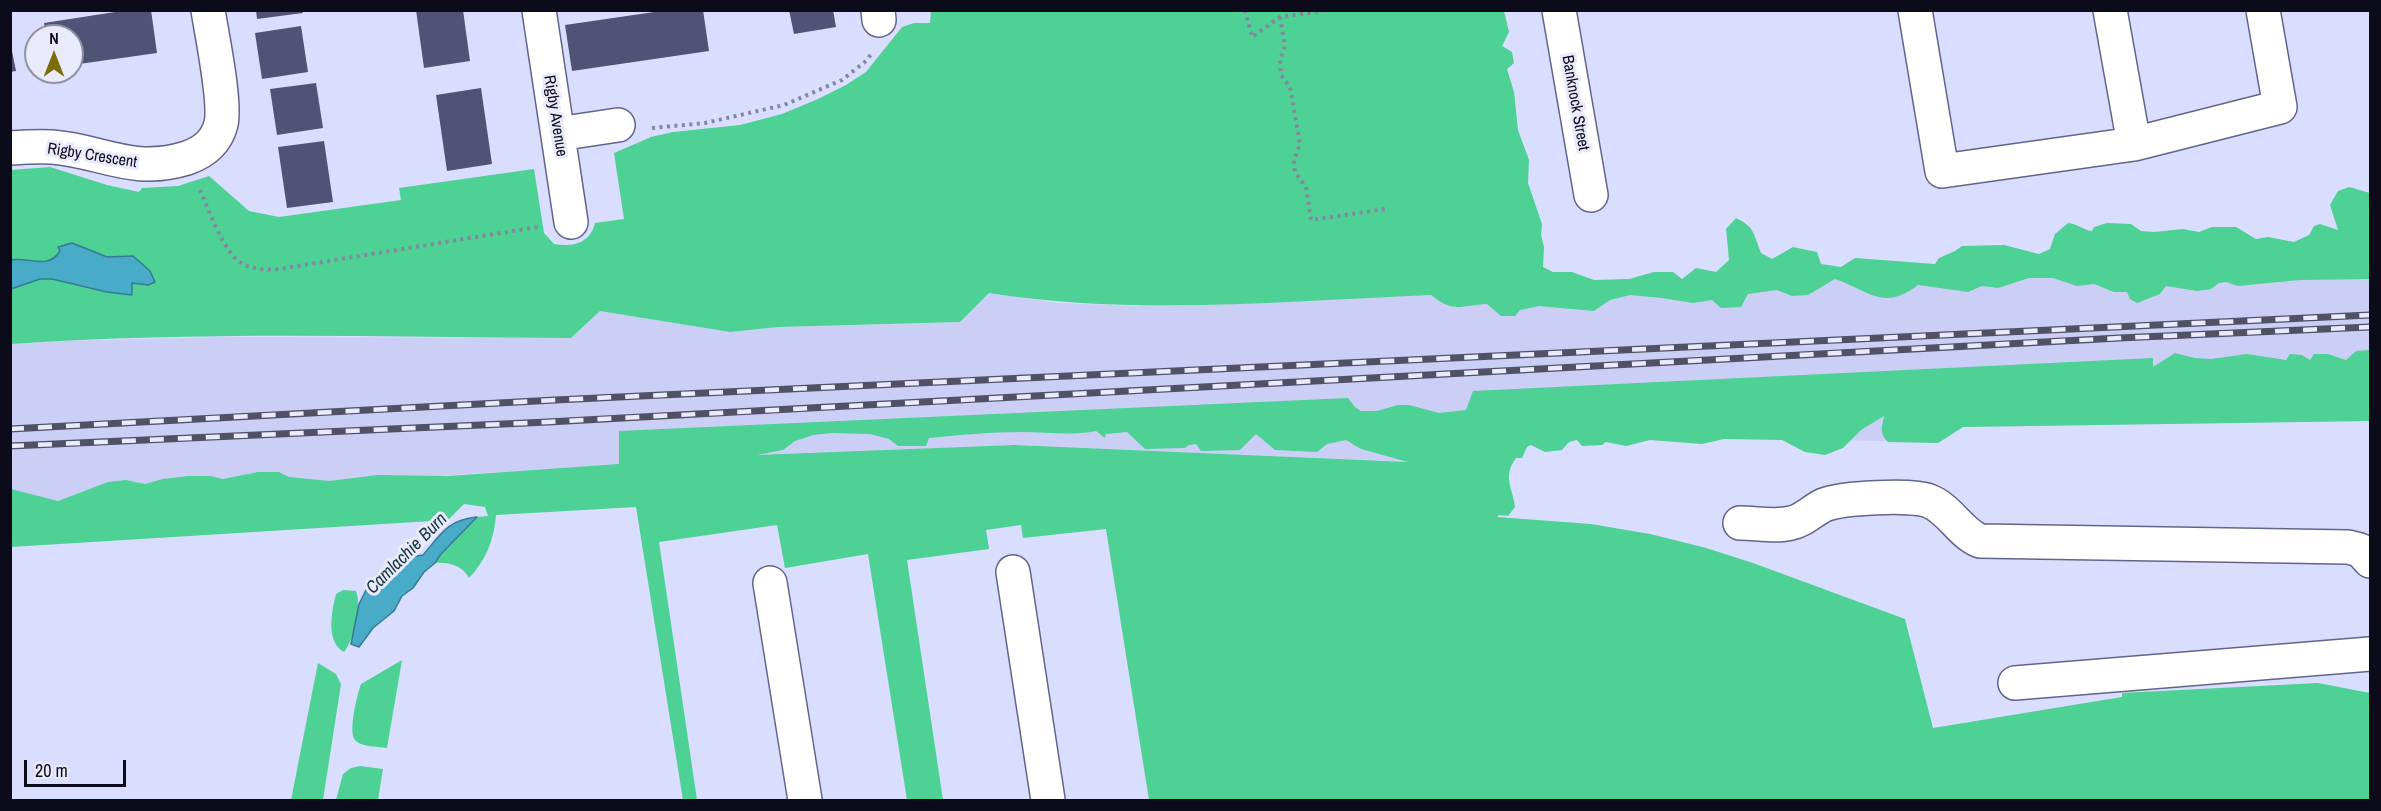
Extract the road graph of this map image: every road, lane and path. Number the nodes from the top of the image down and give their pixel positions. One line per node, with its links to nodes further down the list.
1 (208, 10): 15 (street, Rigby Crescent)
2 (539, 10): 12 (street, Rigby Avenue)
3 (1245, 10): 10 (path)
4 (1329, 10): 10 (path)
5 (1559, 10): 16 (street, Banknock Street)
6 (1915, 10): 13 (street)
7 (2110, 10): 13 (street)
8 (2263, 10): 13 (street)
9 (878, 15): 11 (path)
10 (1280, 17): 17 (path)
11 (618, 126): 12 (street)
12 (558, 134): 18 (street, Rigby Avenue)
13 (2134, 144)
14 (10, 148): 15 (street, Rigby Crescent)
15 (185, 158): 18 (path)
16 (1591, 195)
17 (1385, 207)
18 (571, 222)
19 (1740, 523): 20 (street)
20 (2370, 561)
21 (1013, 572): 26 (street)
22 (770, 583): 25 (street)
23 (2370, 654): 24 (street)
24 (2015, 683)
25 (805, 801)
26 (1048, 801)

